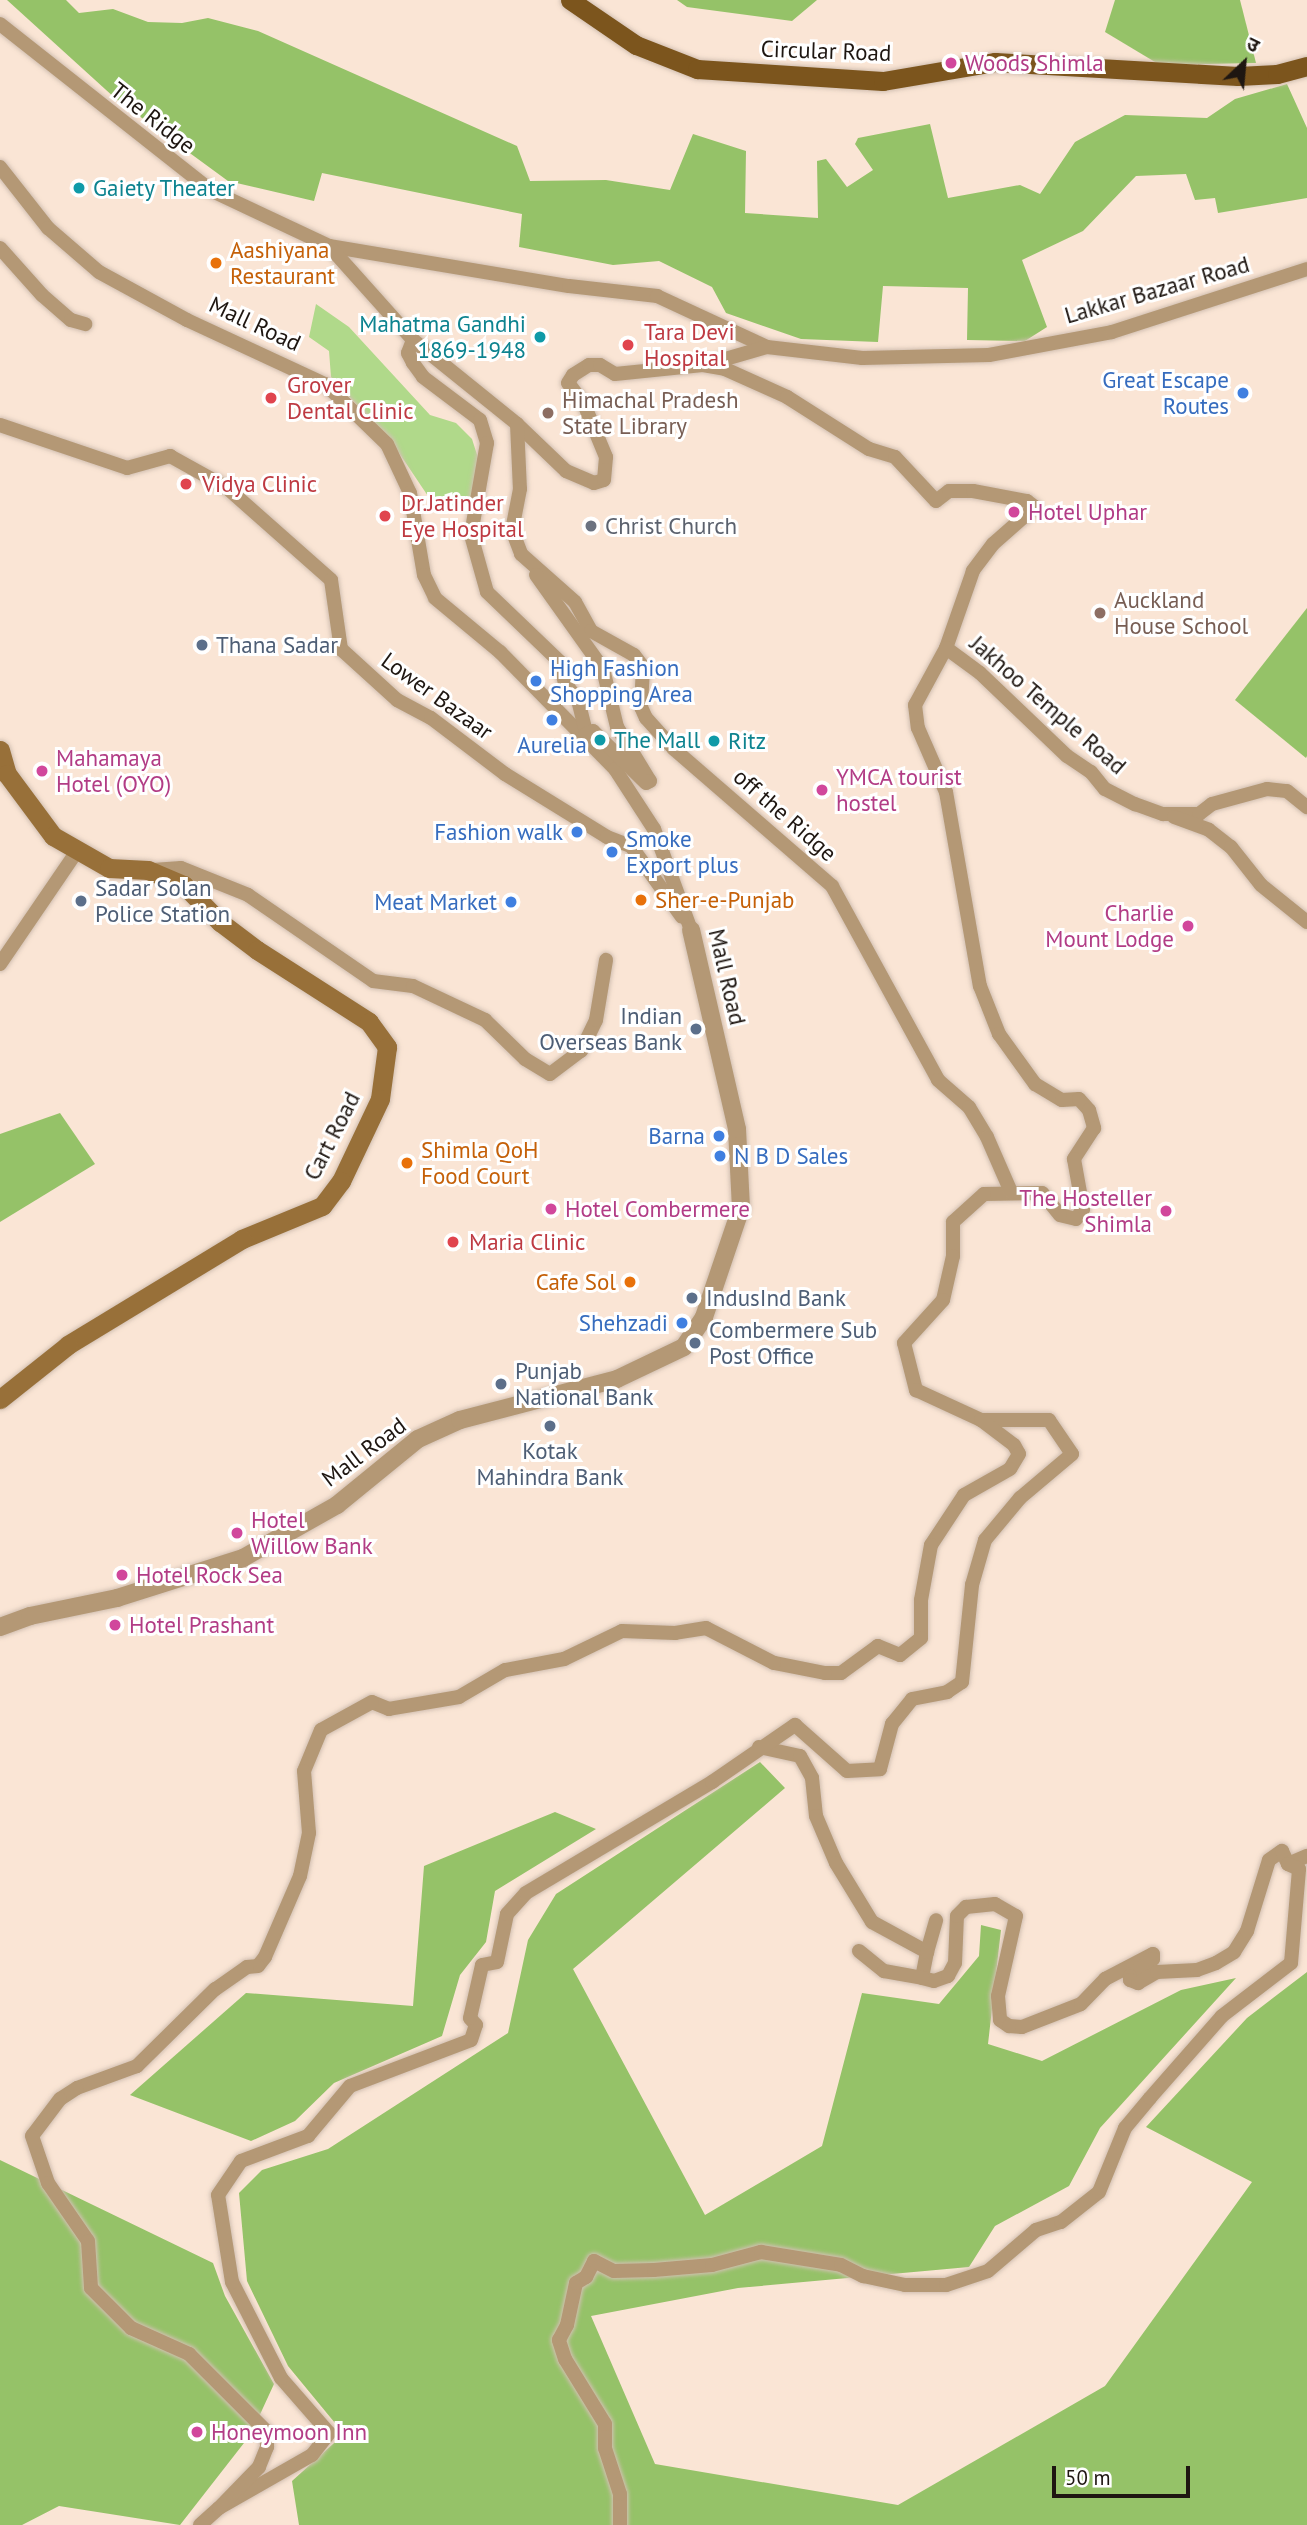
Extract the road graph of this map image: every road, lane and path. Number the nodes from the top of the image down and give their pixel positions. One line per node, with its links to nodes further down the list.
1 (570, 0): 3 (main road, Circular Road)
2 (0, 24): 5 (street, The Ridge)
3 (1307, 66)
4 (0, 167): 17 (street, Mall Road)
5 (329, 246): 8 (street, The Ridge); 10 (street, The Ridge)
6 (0, 248): 9 (street)
7 (1307, 269): 11 (street, Lakkar Bazaar Road)
8 (569, 286): 11 (street, Lakkar Bazaar Road)
9 (85, 324)
10 (413, 340): 13 (street, The Ridge); 17 (street)
11 (767, 347): 12 (street)
12 (703, 365): 13 (street, Jakhoo Temple Road); 16 (street, Jakhoo Temple Road)
13 (517, 424): 15 (street)
14 (0, 425): 24 (street, Lower Bazaar)
15 (521, 554): 17 (street); 27 (street, off the Ridge)
16 (946, 648): 20 (street, Jakhoo Temple Road); 27 (street)
17 (586, 736): 24 (street, Mall Road)
18 (0, 750): 21 (main road, Cart Road)
19 (1307, 807): 20 (street, Jakhoo Temple Road)
20 (1163, 814): 23 (street)
21 (77, 851): 22 (main road, Cart Road); 26 (street)
22 (148, 870): 25 (street); 28 (main road, Cart Road)
23 (1307, 922)
24 (691, 930): 30 (street, Mall Road)
25 (606, 960)
26 (0, 964)
27 (1011, 1192): 29 (street)
28 (0, 1399)
29 (981, 1420): 31 (street); 38 (street)
30 (0, 1627)
31 (759, 1747): 36 (street); 38 (street)
32 (1307, 1856): 33 (street)
33 (1288, 1864): 37 (street); 40 (street)
34 (936, 1920): 36 (street)
35 (859, 1951): 37 (street)
36 (927, 1952): 37 (street)
37 (922, 1978)
38 (219, 2508): 39 (street)
39 (200, 2525)
40 (620, 2525)

